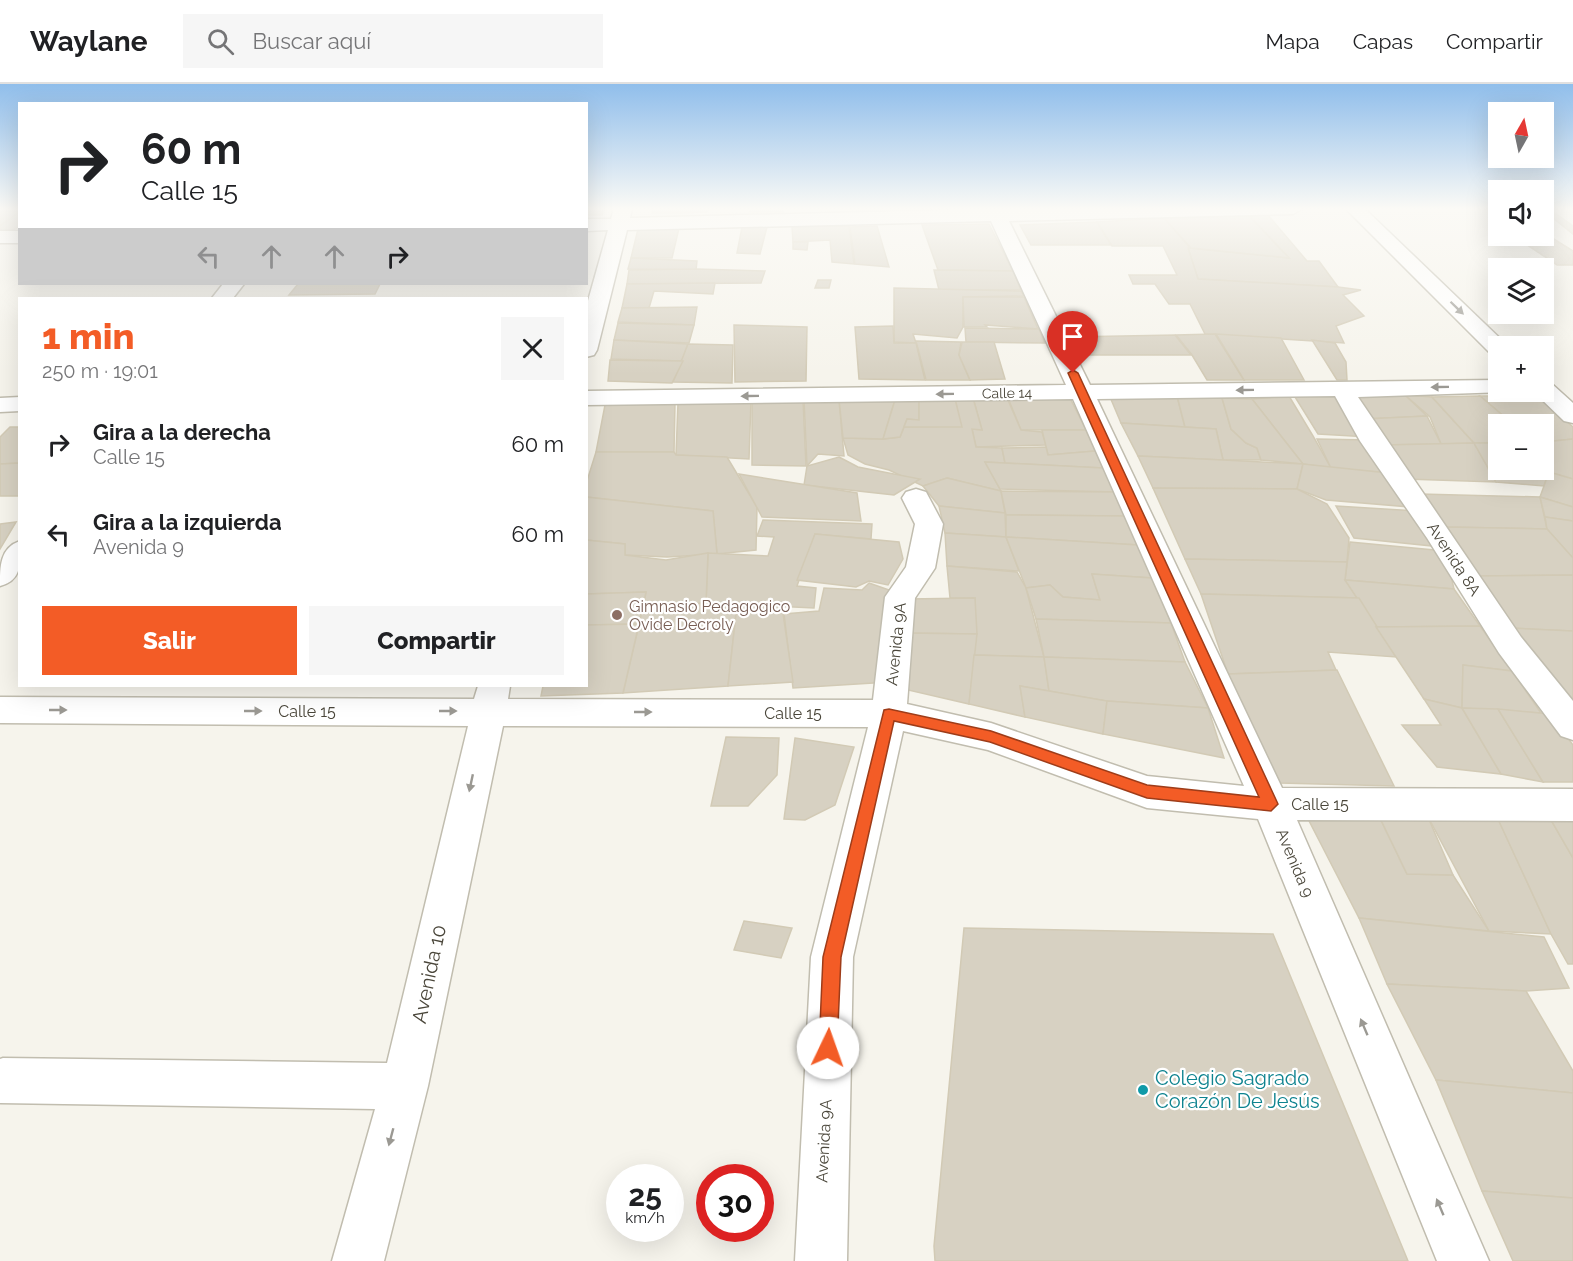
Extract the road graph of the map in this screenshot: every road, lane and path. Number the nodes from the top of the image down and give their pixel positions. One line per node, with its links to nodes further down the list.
1 (609, 264): 7 (street)
2 (1020, 264): 12 (street, Avenida 9)
3 (1412, 264): 6 (street, one-way to 6)
4 (233, 285): 5 (street)
5 (223, 297)
6 (1488, 338)
7 (588, 342)
8 (1573, 386): 10 (street)
9 (1488, 387): 11 (street, Calle 14, one-way to 11)
10 (1554, 387)
11 (1351, 388): 12 (street, Calle 14, one-way to 12); 24 (street, Avenida 8A)
12 (1082, 393): 13 (street, Calle 14, one-way to 13); 25 (street, Avenida 9)
13 (588, 398)
14 (1554, 398): 17 (street)
15 (18, 404): 16 (street)
16 (0, 405)
17 (1573, 416)
18 (915, 498): 23 (street, Avenida 9A)
19 (18, 554): 20 (street)
20 (0, 576)
21 (490, 698): 22 (street, Calle 15, one-way to 21); 23 (street, Calle 15, one-way to 23); 28 (street, Avenida 10, one-way to 28)
22 (0, 710)
23 (889, 714): 25 (street, Calle 15); 30 (street, Avenida 9A)
24 (1573, 726)
25 (1271, 804): 26 (street, Calle 15); 31 (street, Avenida 9, one-way to 25)
26 (1573, 805)
27 (3, 1081): 28 (street)
28 (405, 1086): 29 (street, Avenida 10, one-way to 29)
29 (358, 1261)
30 (821, 1261)
31 (1462, 1261)

